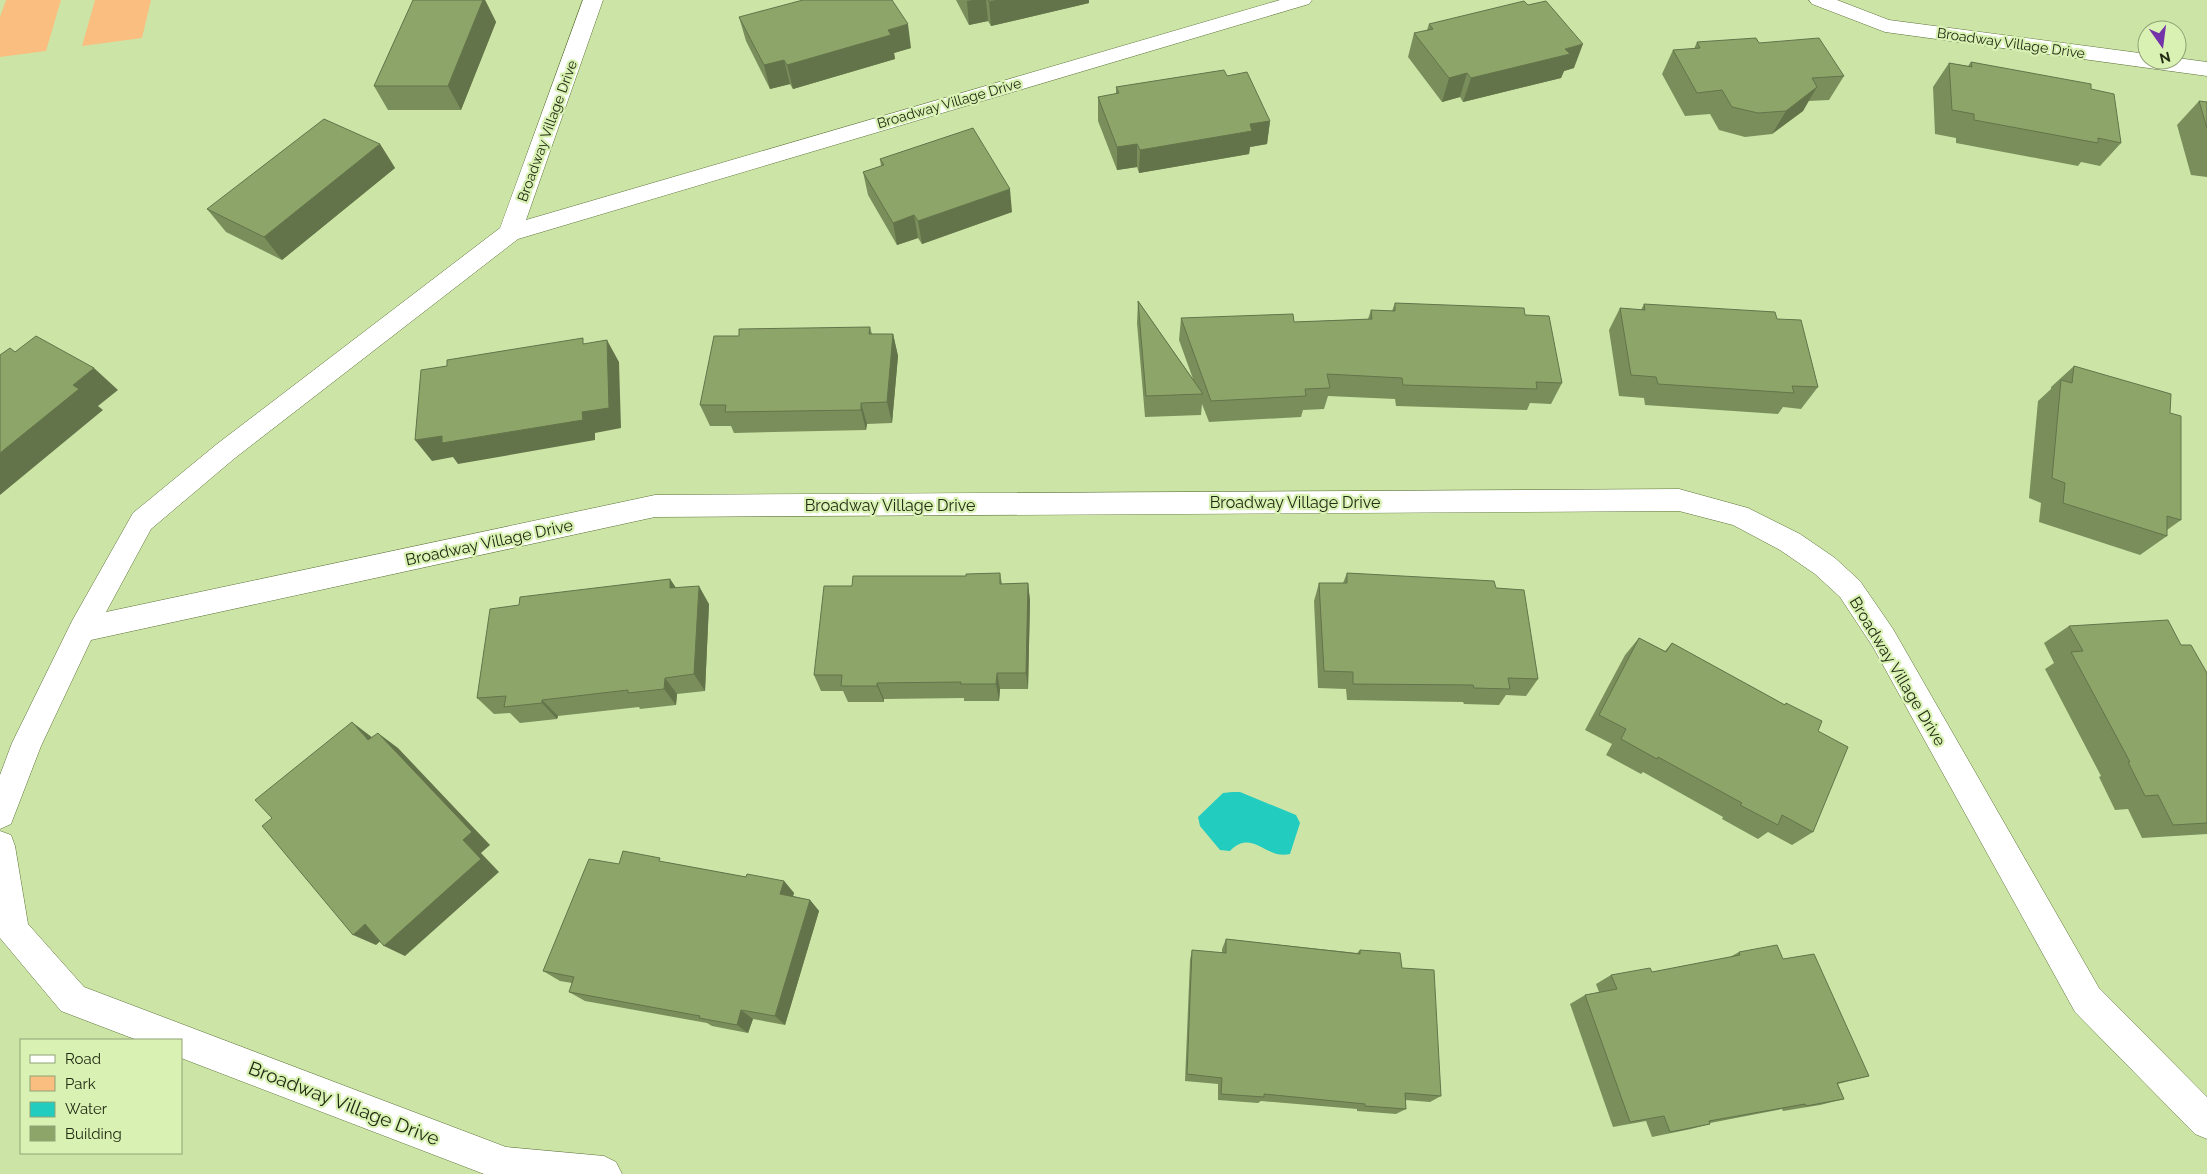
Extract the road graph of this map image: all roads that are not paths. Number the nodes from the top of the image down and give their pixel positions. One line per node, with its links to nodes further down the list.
1 (593, 0): 5 (street, Broadway Village Drive)
2 (1302, 0): 5 (street, Broadway Village Drive)
3 (1819, 0): 4 (street, Broadway Village Drive)
4 (2207, 69)
5 (510, 233): 6 (street, Broadway Village Drive)
6 (82, 630): 7 (street, Broadway Village Drive); 11 (street, Broadway Village Drive)
7 (0, 814)
8 (0, 846): 9 (street, Broadway Village Drive)
9 (178, 1039)
10 (182, 1040): 12 (street, Broadway Village Drive)
11 (2207, 1122)
12 (505, 1169): 13 (street, Broadway Village Drive)
13 (604, 1174)

